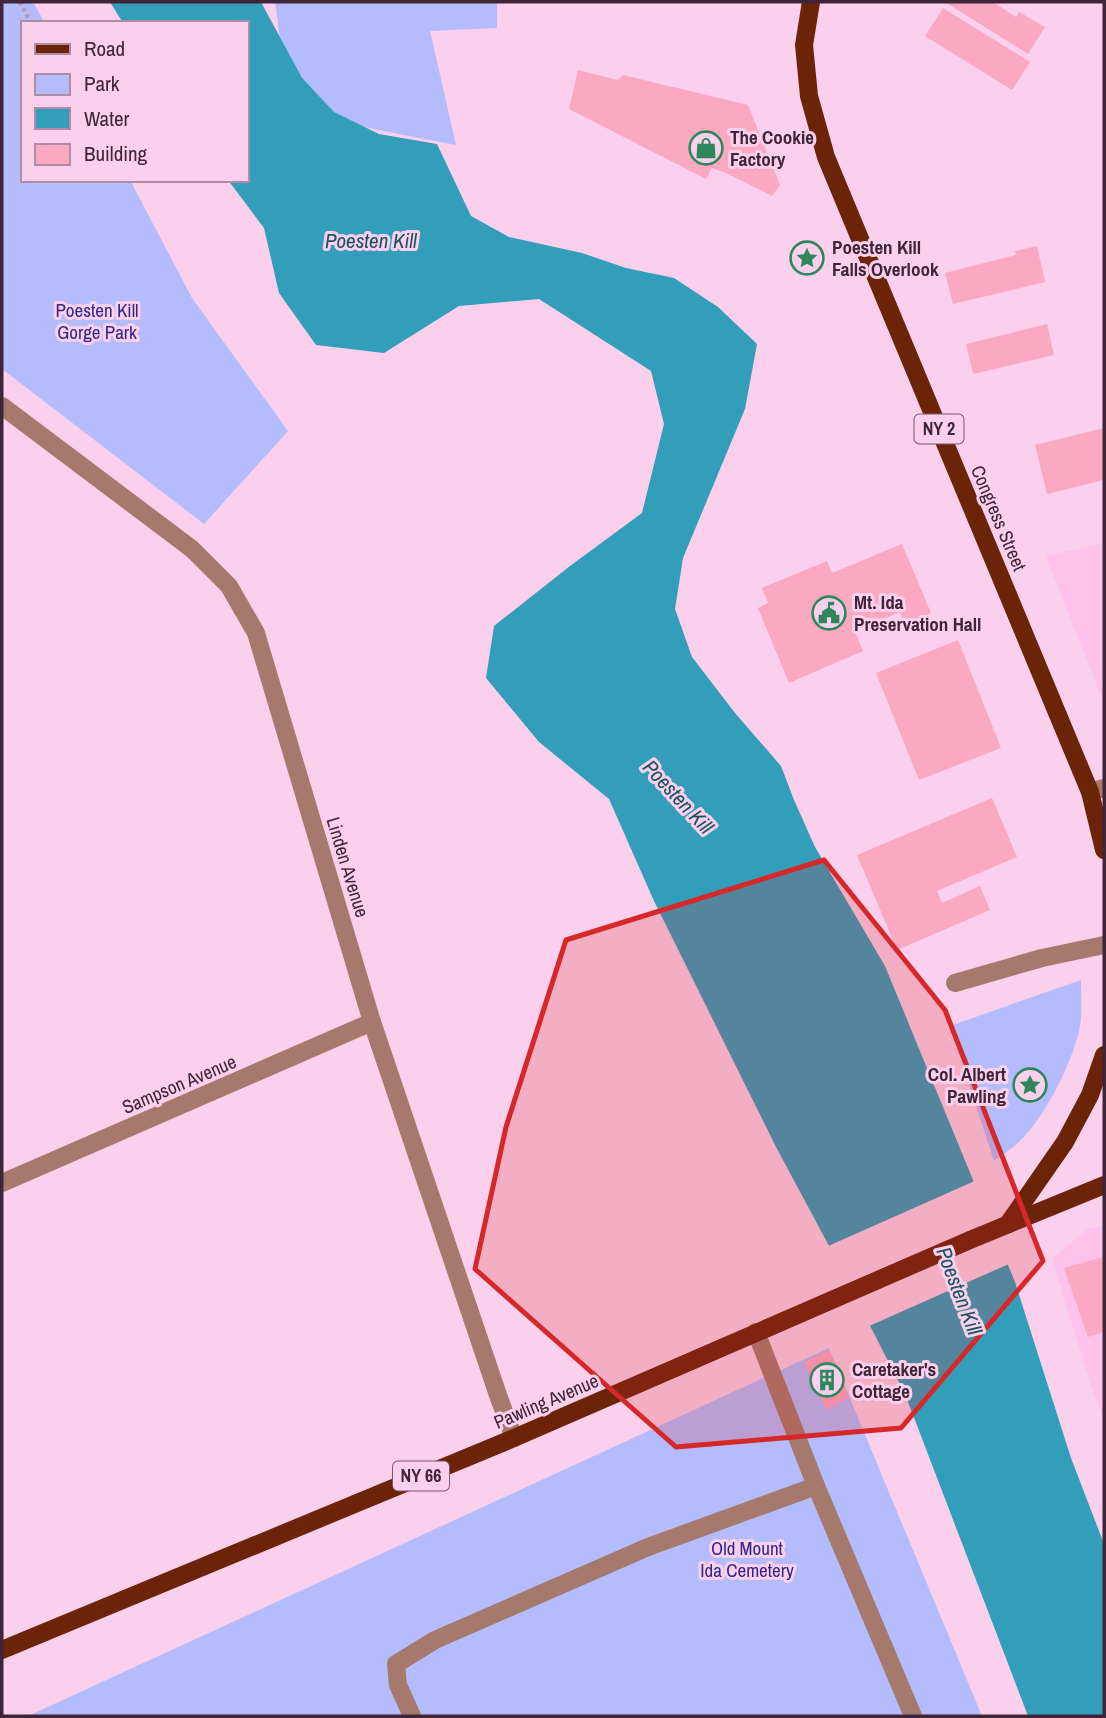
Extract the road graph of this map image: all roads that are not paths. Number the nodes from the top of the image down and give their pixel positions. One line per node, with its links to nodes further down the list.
1 (811, 2): 3 (main road, Congress Street / NY 2)
2 (2, 406): 7 (street, Linden Avenue)
3 (1097, 790): 4 (main road, Congress Street / NY 2)
4 (1104, 850)
5 (1104, 945): 6 (street)
6 (955, 983)
7 (372, 1022): 9 (street, Sampson Avenue); 13 (street, Linden Avenue)
8 (1104, 1055): 11 (main road)
9 (2, 1183)
10 (1104, 1185): 11 (main road, Pawling Avenue / NY 66)
11 (1008, 1224): 12 (main road, Pawling Avenue / NY 66)
12 (756, 1332): 13 (main road, Pawling Avenue / NY 66); 14 (street)
13 (514, 1438): 15 (main road, Pawling Avenue / NY 66)
14 (816, 1486): 16 (street); 17 (street)
15 (2, 1650)
16 (412, 1716)
17 (913, 1716)

